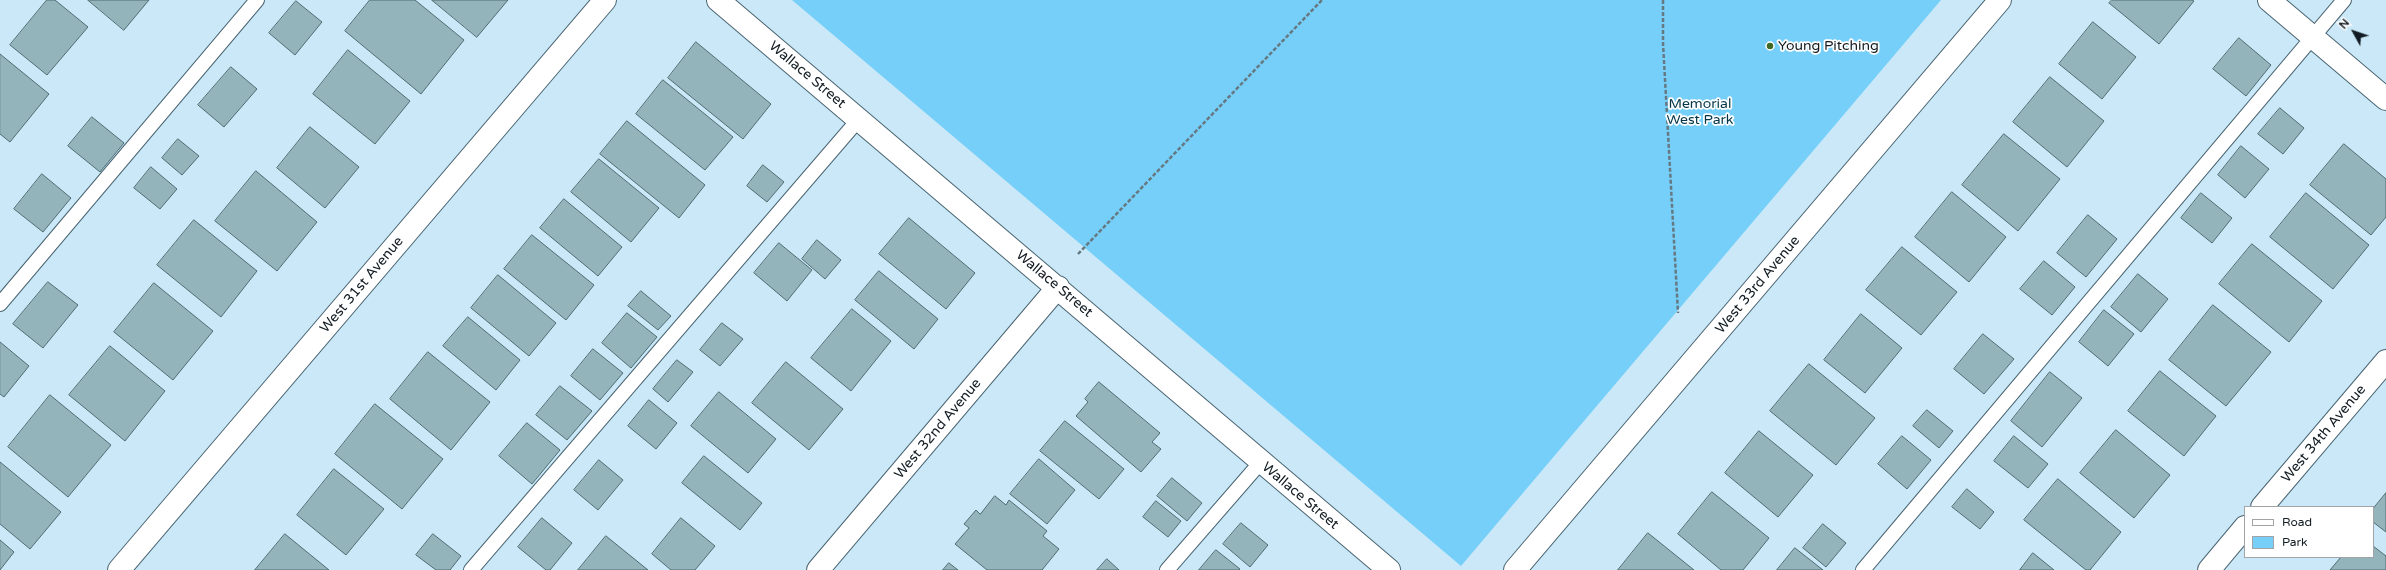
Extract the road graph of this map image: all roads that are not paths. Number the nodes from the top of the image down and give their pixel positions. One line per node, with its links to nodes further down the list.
1 (257, 0): 11 (lane)
2 (605, 0): 16 (street, West 31st Avenue)
3 (718, 0): 9 (street, Wallace Street)
4 (2000, 0): 21 (street, West 33rd Avenue)
5 (2269, 0): 7 (street)
6 (2344, 0): 7 (lane)
7 (2313, 37): 8 (street); 22 (lane)
8 (2386, 99)
9 (859, 119): 10 (street, Wallace Street); 17 (lane)
10 (1058, 287): 13 (street, Wallace Street); 18 (street, West 32nd Avenue)
11 (0, 304)
12 (2386, 361): 14 (street, West 34th Avenue)
13 (1260, 463): 19 (lane); 20 (street, Wallace Street)
14 (2263, 506)
15 (2244, 528): 23 (street)
16 (119, 570)
17 (471, 570)
18 (818, 570)
19 (1167, 570)
20 (1389, 570)
21 (1515, 570)
22 (1863, 570)
23 (2208, 570)

